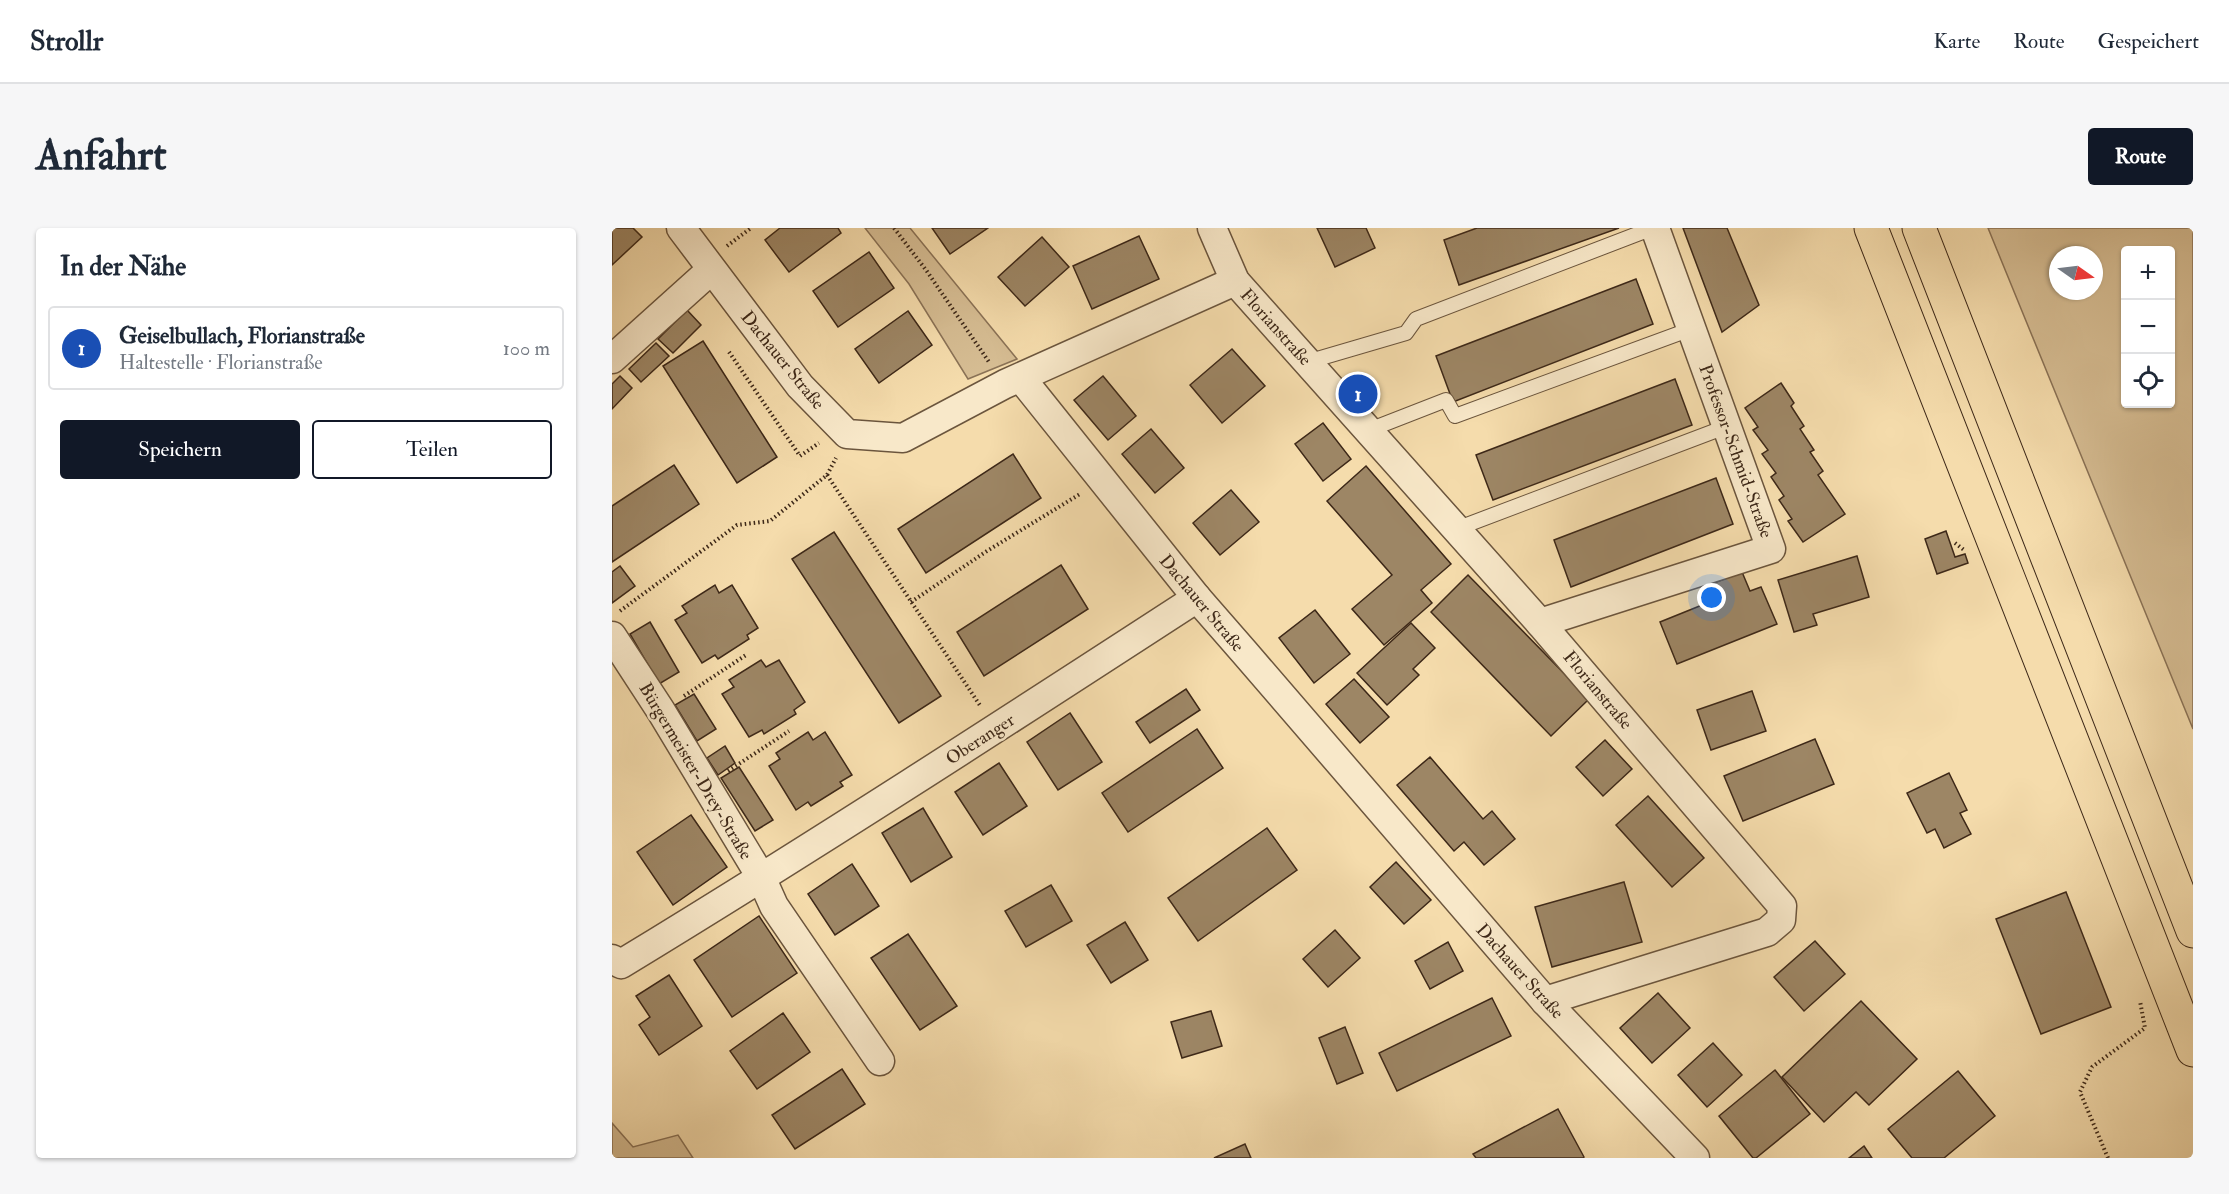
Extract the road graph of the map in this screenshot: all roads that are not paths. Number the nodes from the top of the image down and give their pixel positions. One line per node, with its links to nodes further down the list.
1 (681, 228): 6 (street, Dachauer Straße)
2 (1212, 228): 7 (street, Florianstraße)
3 (1654, 228): 8 (street, Professor-Schmid-Straße); 10 (lane)
4 (1871, 228): 22 (highway)
5 (1919, 228): 19 (highway)
6 (711, 270): 9 (street); 11 (street, Dachauer Straße)
7 (1235, 281): 10 (street, Florianstraße); 11 (street, Florianstraße)
8 (1691, 329): 12 (street, Professor-Schmid-Straße); 13 (lane)
9 (612, 359)
10 (1307, 362): 13 (street, Florianstraße)
11 (1013, 381): 15 (street, Dachauer Straße)
12 (1728, 426): 14 (lane); 16 (street, Professor-Schmid-Straße)
13 (1369, 430): 14 (street, Florianstraße)
14 (1456, 529): 16 (street, Florianstraße)
15 (1197, 598): 18 (street, Oberanger); 21 (street, Dachauer Straße)
16 (1540, 623): 21 (street, Florianstraße)
17 (612, 636): 18 (street, Bürgermeister-Drey-Straße)
18 (761, 877): 20 (street, Oberanger); 23 (street)
19 (2193, 932)
20 (612, 959)
21 (1545, 1001): 24 (street, Dachauer Straße)
22 (2193, 1050)
23 (880, 1061)
24 (1695, 1158)

